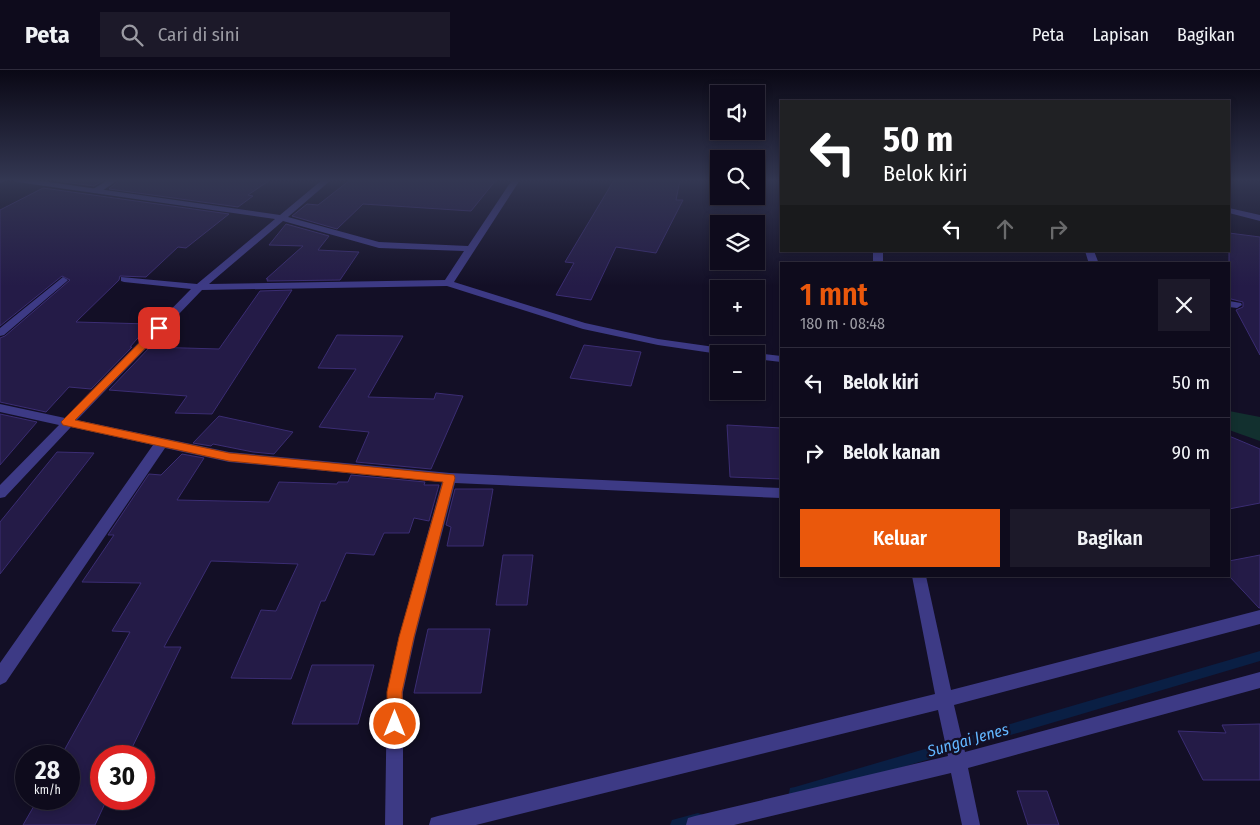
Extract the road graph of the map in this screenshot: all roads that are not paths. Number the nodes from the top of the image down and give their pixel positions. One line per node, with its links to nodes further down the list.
1 (264, 215): 5 (street)
2 (286, 215): 5 (street)
3 (493, 215): 7 (street)
4 (1248, 215): 6 (street)
5 (283, 218): 7 (street); 11 (street)
6 (1260, 218)
7 (470, 249): 10 (street)
8 (63, 280): 12 (street)
9 (124, 280): 11 (street)
10 (448, 283): 11 (street); 13 (street)
11 (199, 287): 17 (street)
12 (0, 332)
13 (710, 349)
14 (765, 357): 15 (street)
15 (780, 359)
16 (0, 408): 17 (street)
17 (67, 422): 18 (street); 20 (street)
18 (162, 442): 19 (street); 24 (street)
19 (450, 478): 21 (street); 28 (street)
20 (0, 493)
21 (780, 493)
22 (919, 577): 26 (street)
23 (1260, 617): 26 (street)
24 (0, 677)
25 (1260, 680): 27 (street)
26 (947, 703): 27 (street); 29 (street)
27 (957, 754): 30 (street); 31 (street)
28 (394, 825)
29 (438, 825)
30 (695, 825)
31 (971, 825)

